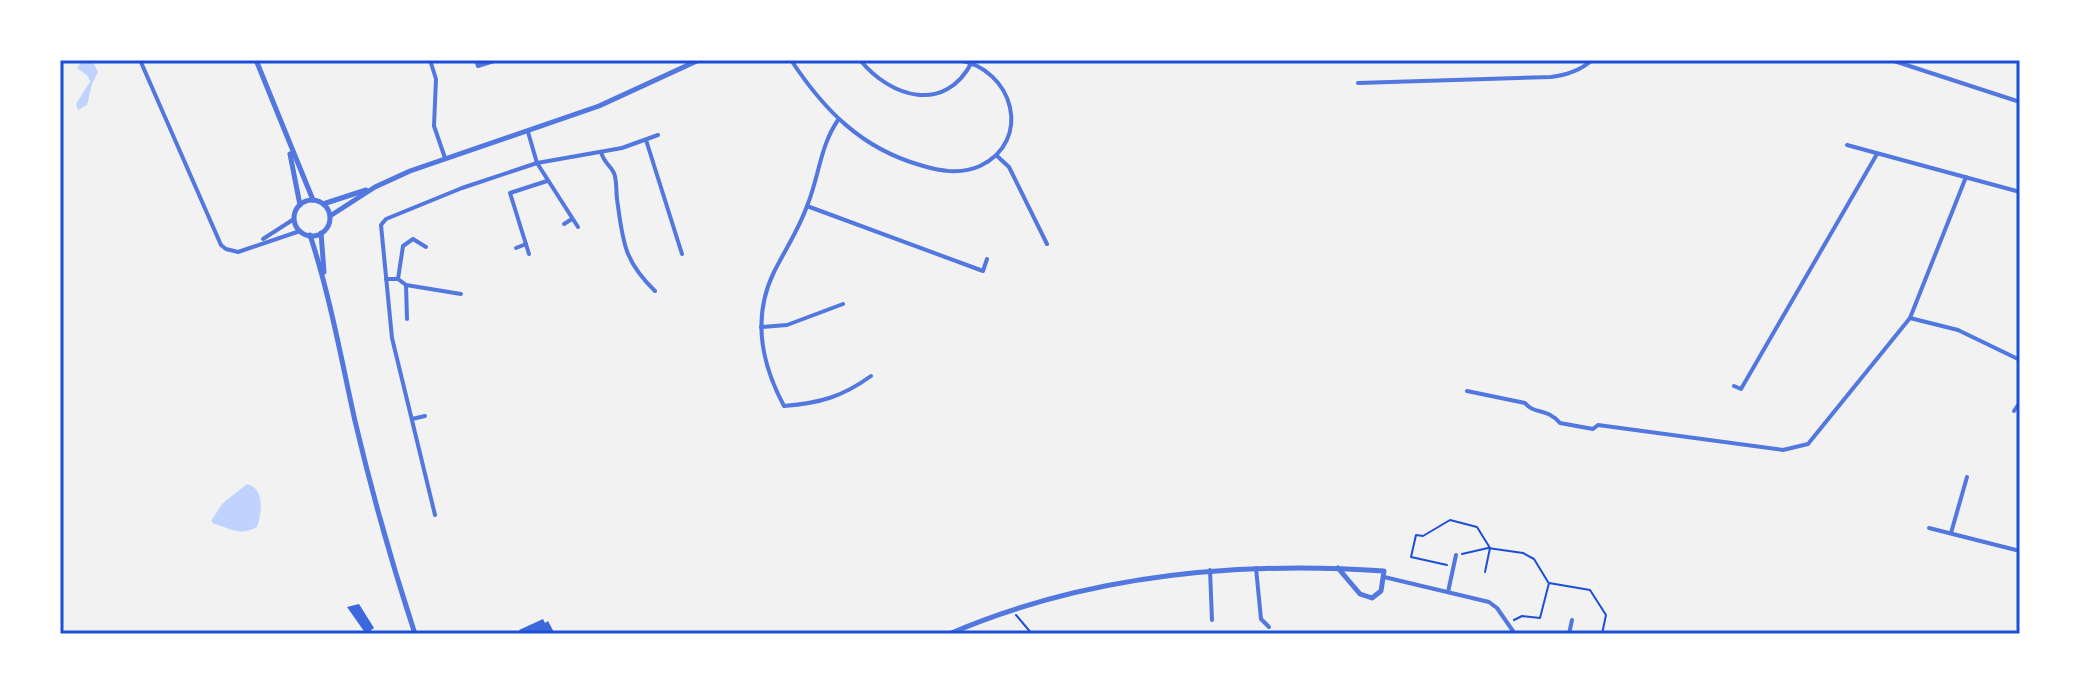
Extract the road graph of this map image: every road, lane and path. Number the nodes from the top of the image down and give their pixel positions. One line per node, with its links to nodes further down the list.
1 (140, 60): 44 (street)
2 (256, 60): 21 (street)
3 (430, 60): 26 (street)
4 (476, 60): 5 (street)
5 (497, 60)
6 (699, 60): 18 (street)
7 (791, 60): 17 (street)
8 (860, 60): 14 (street)
9 (909, 60): 10 (street)
10 (944, 60)
11 (958, 60): 14 (street)
12 (1592, 60): 15 (street)
13 (1891, 60): 16 (street)
14 (972, 62): 25 (street)
15 (1358, 83)
16 (2020, 102)
17 (838, 120): 25 (street); 35 (street)
18 (528, 132): 26 (street); 27 (street)
19 (658, 135): 20 (street)
20 (646, 140): 23 (street); 47 (street)
21 (289, 145): 32 (street); 34 (street)
22 (1847, 145): 24 (street)
23 (601, 152): 27 (street); 58 (street)
24 (1877, 154): 28 (street); 66 (street)
25 (996, 155): 46 (street)
26 (445, 158): 30 (street)
27 (537, 163): 29 (street); 54 (street)
28 (1966, 177): 31 (street); 61 (street)
29 (547, 181): 38 (street); 45 (street)
30 (375, 187): 33 (street); 36 (street)
31 (2020, 192)
32 (313, 200): 33 (street); 34 (street)
33 (323, 204): 36 (street)
34 (300, 205): 37 (street)
35 (807, 206): 53 (street); 63 (street)
36 (330, 216): 42 (street)
37 (294, 219): 41 (street); 44 (street)
38 (572, 219): 39 (street); 40 (street)
39 (564, 224)
40 (578, 227)
41 (300, 231): 43 (street); 44 (street)
42 (321, 233): 43 (street); 56 (street)
43 (310, 235): 56 (street)
44 (257, 243)
45 (526, 244): 50 (street); 51 (street)
46 (1047, 244)
47 (679, 245): 49 (street); 52 (street)
48 (426, 247): 55 (street)
49 (670, 247)
50 (516, 248)
51 (529, 254)
52 (682, 254)
53 (987, 259)
54 (386, 279): 55 (street); 71 (street)
55 (398, 279): 57 (street)
56 (325, 281): 92 (street)
57 (406, 285): 59 (street); 62 (street)
58 (655, 291)
59 (461, 294)
60 (843, 304): 63 (street)
61 (1910, 318): 64 (street); 67 (street)
62 (407, 319)
63 (760, 327): 65 (street)
64 (2020, 360)
65 (871, 376)
66 (1734, 386)
67 (1467, 391)
68 (2020, 402): 69 (street)
69 (2014, 411)
70 (425, 416): 71 (street)
71 (412, 419): 73 (street)
72 (1967, 477): 75 (street)
73 (435, 515)
74 (1929, 528): 75 (street)
75 (1951, 533): 77 (street)
76 (1490, 548): 78 (path); 79 (path); 83 (path); 85 (path)
77 (2020, 551)
78 (1456, 555): 79 (street)
79 (1453, 566): 86 (street)
80 (1256, 568): 81 (street); 82 (street); 91 (street)
81 (1338, 568): 84 (street); 84 (street)
82 (1210, 570): 87 (street); 88 (street)
83 (1485, 572)
84 (1384, 577): 86 (street)
85 (1549, 583): 90 (path); 97 (path)
86 (1448, 592): 90 (street)
87 (1014, 610): 93 (street); 94 (path)
88 (1212, 620)
89 (1572, 620): 96 (street)
90 (1507, 623): 95 (street)
91 (1269, 627)
92 (415, 634)
93 (949, 634)
94 (1032, 634)
95 (1515, 634)
96 (1569, 634)
97 (1602, 634)

